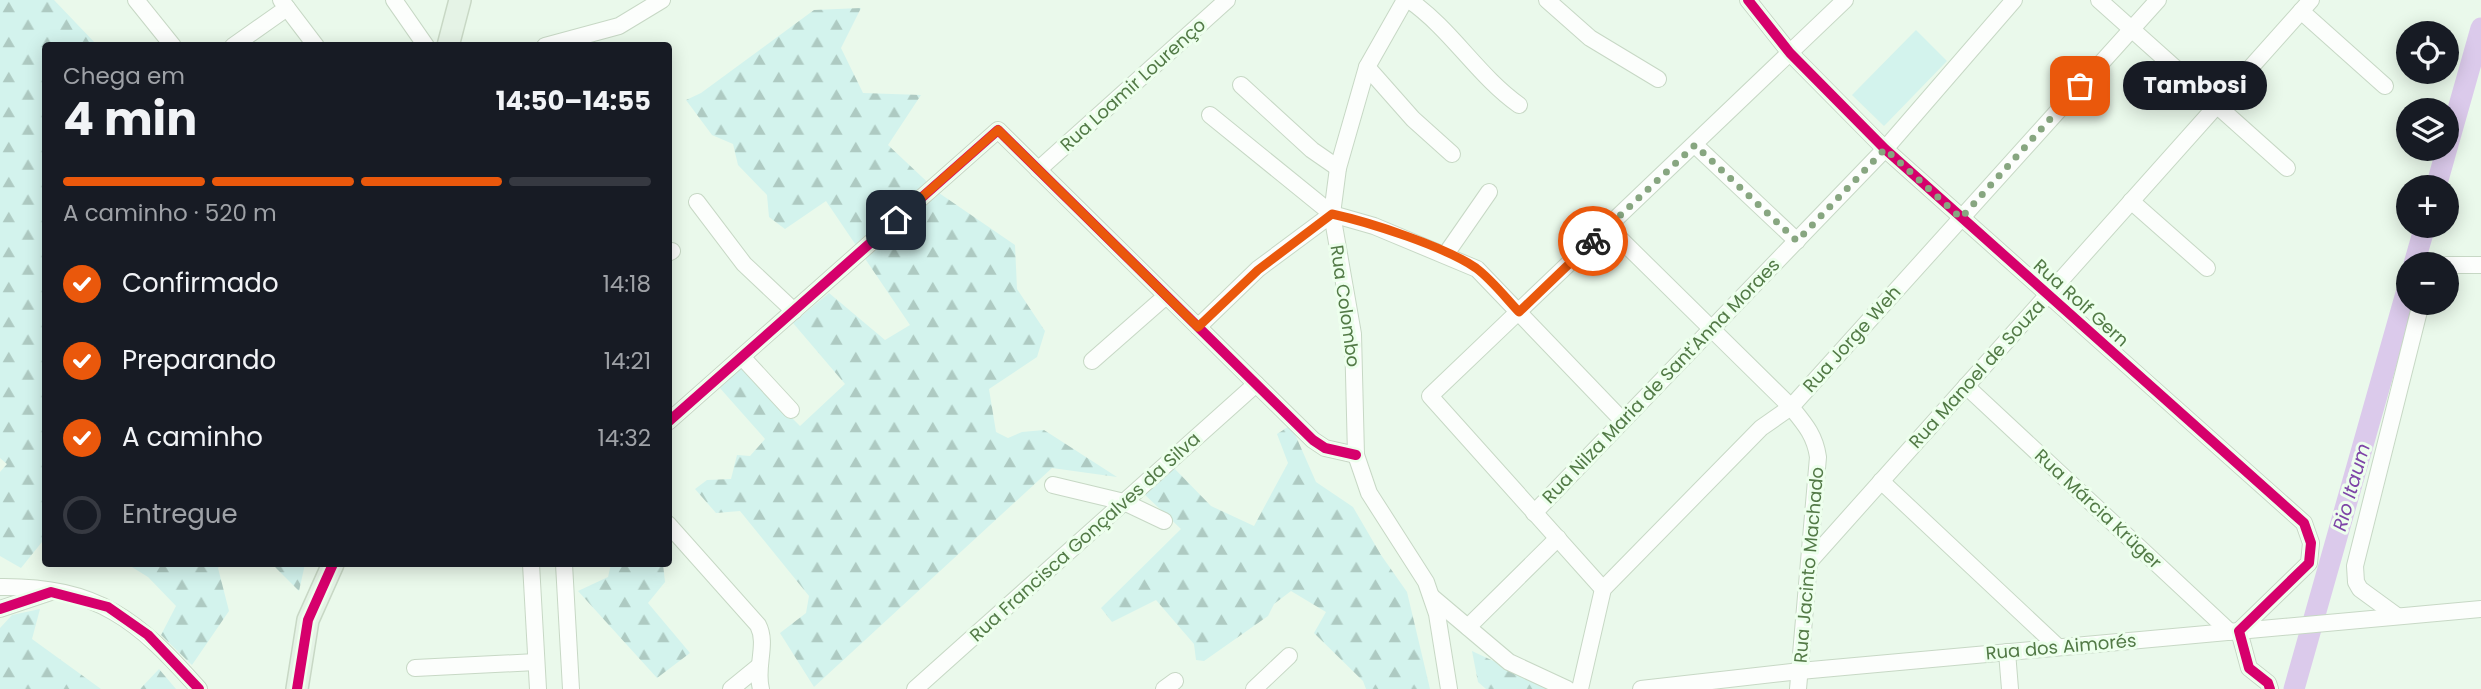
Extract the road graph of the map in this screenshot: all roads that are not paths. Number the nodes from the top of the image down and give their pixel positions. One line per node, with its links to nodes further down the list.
1 (136, 0): 16 (street)
2 (394, 0): 19 (street)
3 (460, 0): 20 (main road)
4 (662, 0): 21 (street)
5 (1227, 0): 35 (street, Rua Loamir Lourenço)
6 (1407, 0): 23 (street, Rua Colombo); 27 (street)
7 (1547, 0): 24 (street)
8 (1748, 0): 22 (street, Rua Rolf Gern)
9 (1845, 0): 22 (street)
10 (2014, 0): 31 (street, Rua Nilza Maria de Sant'Anna Moraes)
11 (2099, 0): 15 (street)
12 (2158, 0): 15 (street, Rua Jorge Weh)
13 (284, 4): 17 (street); 18 (street)
14 (2306, 6): 26 (street); 28 (street, Rua Manoel de Souza)
15 (2132, 29): 28 (street); 40 (street, Rua Jorge Weh)
16 (170, 42)
17 (238, 42)
18 (313, 42)
19 (423, 42)
20 (449, 42)
21 (560, 42)
22 (1790, 54): 30 (street); 31 (street, Rua Rolf Gern)
23 (1367, 67): 32 (street); 33 (street, Rua Colombo)
24 (1658, 79)
25 (1241, 85): 33 (street)
26 (2385, 86)
27 (1519, 105)
28 (2217, 105): 34 (street); 37 (street, Rua Manoel de Souza)
29 (1210, 116): 39 (street)
30 (1695, 145): 41 (street); 42 (street)
31 (1885, 149): 40 (street, Rua Rolf Gern); 42 (street, Rua Nilza Maria de Sant'Anna Moraes)
32 (1452, 154)
33 (1338, 168): 39 (street, Rua Colombo)
34 (2287, 168)
35 (1038, 170): 47 (street); 49 (street)
36 (1489, 192): 43 (street)
37 (2131, 201): 46 (street); 48 (street, Rua Manoel de Souza)
38 (697, 202): 49 (street)
39 (1332, 214): 43 (street); 52 (street); 62 (street, Rua Colombo)
40 (1961, 218): 48 (street, Rua Rolf Gern); 58 (street, Rua Jorge Weh)
41 (1608, 227): 50 (street); 53 (street, Rua Jacinto Machado)
42 (1797, 241): 53 (street, Rua Nilza Maria de Sant'Anna Moraes)
43 (1446, 254): 50 (street)
44 (2459, 265): 45 (street)
45 (2481, 265)
46 (2207, 268)
47 (1166, 296): 52 (street); 55 (street)
48 (2047, 296): 57 (street, Rua Manoel de Souza); 82 (street, Rua Rolf Gern)
49 (794, 310): 54 (street)
50 (1519, 312): 61 (street); 66 (street)
51 (2418, 315): 80 (street)
52 (1198, 327): 56 (street)
53 (1711, 329): 58 (street, Rua Jacinto Machado); 61 (street, Rua Nilza Maria de Sant'Anna Moraes)
54 (742, 357): 59 (street); 60 (street)
55 (1093, 361)
56 (1256, 384): 62 (street); 65 (street, Rua Francisca Gonçalves da Silva)
57 (1966, 386): 63 (street, Rua Manoel de Souza); 82 (street, Rua Márcia Krüger)
58 (1791, 407): 70 (street, Rua Jacinto Machado); 75 (street, Rua Jorge Weh)
59 (791, 410)
60 (672, 416)
61 (1622, 420): 66 (street, Rua Nilza Maria de Sant'Anna Moraes)
62 (1356, 455): 77 (street, Rua Colombo)
63 (1881, 481): 70 (street, Rua Manoel de Souza); 83 (street)
64 (1053, 485): 65 (street)
65 (1124, 502): 67 (street); 96 (street, Rua Francisca Gonçalves da Silva)
66 (1534, 513): 69 (street)
67 (1164, 521)
68 (672, 528): 87 (street)
69 (1558, 538): 75 (street); 81 (street)
70 (1810, 561): 89 (street, Rua Jacinto Machado)
71 (332, 567): 91 (main road)
72 (531, 567): 86 (street)
73 (564, 567): 93 (street)
74 (1, 583): 76 (street); 78 (street)
75 (1603, 589): 100 (street)
76 (51, 592): 78 (street); 90 (street)
77 (1432, 596): 81 (street); 98 (street, Rua Colombo)
78 (0, 609)
79 (2481, 609): 80 (street, Rua dos Aimorés)
80 (2397, 616): 82 (street, Rua dos Aimorés)
81 (1468, 627): 99 (street)
82 (2235, 631): 83 (street, Rua dos Aimorés); 104 (street)
83 (2059, 647): 84 (street, Rua dos Aimorés)
84 (2007, 652): 89 (street, Rua dos Aimorés); 103 (street)
85 (1289, 656): 97 (street)
86 (536, 662): 88 (street); 92 (street)
87 (758, 667): 94 (street); 95 (street)
88 (415, 668)
89 (1800, 671): 101 (street, Rua dos Aimorés); 102 (street, Rua Jacinto Machado)
90 (200, 689)
91 (297, 689)
92 (538, 689)
93 (572, 689)
94 (731, 689)
95 (761, 689)
96 (915, 689)
97 (1254, 689)
98 (1448, 689)
99 (1567, 689)
100 (1580, 689)
101 (1642, 689)
102 (1798, 689)
103 (2010, 689)
104 (2270, 689)

